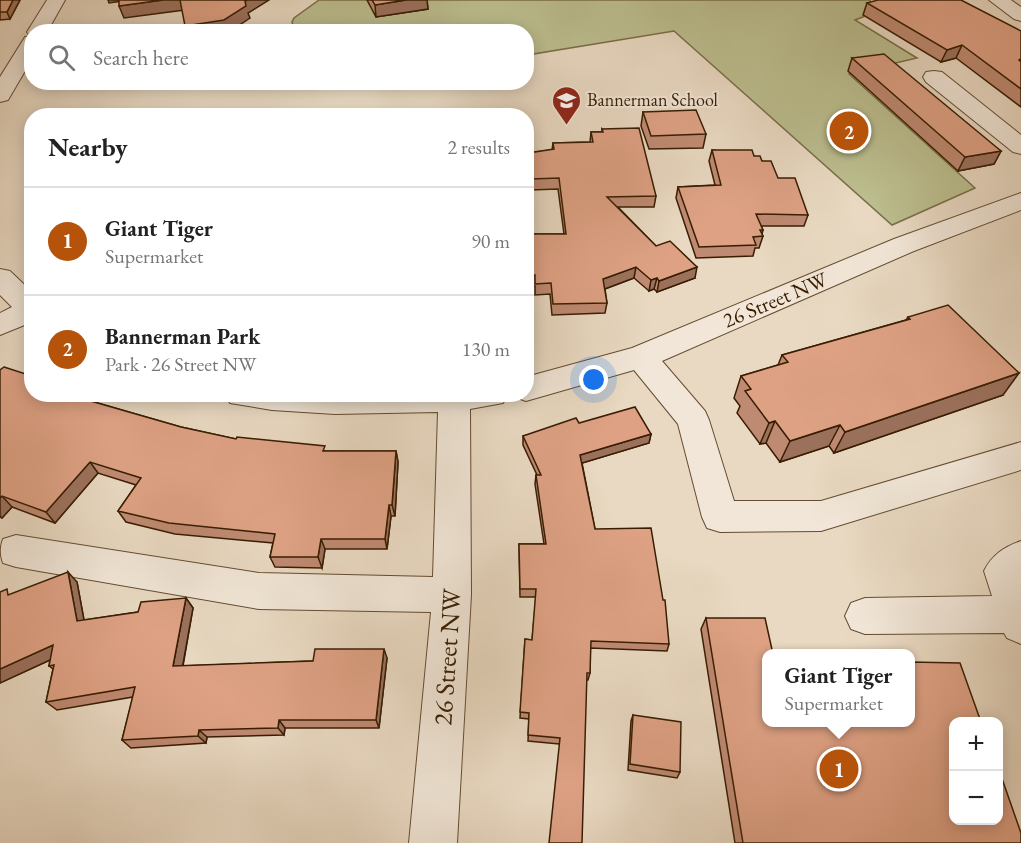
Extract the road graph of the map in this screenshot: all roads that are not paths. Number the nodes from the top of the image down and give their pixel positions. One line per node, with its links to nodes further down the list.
1 (56, 0): 4 (street)
2 (998, 0): 3 (street)
3 (1021, 15)
4 (39, 24)
5 (24, 47): 7 (street)
6 (934, 77): 8 (street)
7 (0, 95)
8 (1021, 147)
9 (1021, 201): 14 (street, 26 Street NW)
10 (0, 278): 11 (street)
11 (24, 302)
12 (24, 314): 13 (street)
13 (0, 325)
14 (641, 357): 15 (street, 26 Street NW); 19 (street)
15 (534, 387)
16 (338, 402): 17 (street)
17 (376, 402)
18 (453, 402): 22 (street, 26 Street NW)
19 (1021, 456)
20 (16, 551): 22 (street)
21 (1021, 558): 24 (street)
22 (452, 595): 25 (street, 26 Street NW)
23 (865, 616): 24 (street)
24 (1019, 620)
25 (433, 843)

